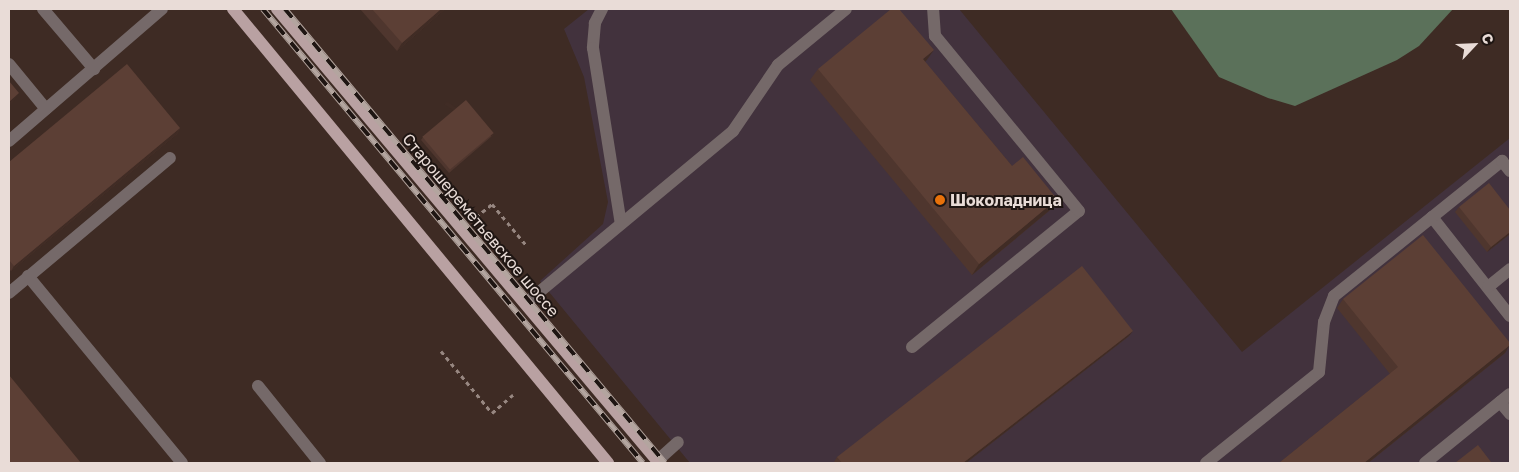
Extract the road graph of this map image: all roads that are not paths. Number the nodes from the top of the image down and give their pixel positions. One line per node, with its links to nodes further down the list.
1 (44, 9): 9 (lane)
2 (162, 9): 9 (lane)
3 (233, 9): 31 (main road)
4 (277, 9): 20 (main road, Старошереметьевское шоссе)
5 (602, 9): 15 (lane)
6 (846, 9): 15 (lane)
7 (933, 9): 22 (lane)
8 (9, 64): 10 (lane)
9 (94, 69): 10 (lane)
10 (46, 109): 11 (lane)
11 (9, 141)
12 (170, 158): 17 (lane)
13 (1510, 171): 14 (lane)
14 (1432, 217): 18 (lane); 32 (lane)
15 (621, 224): 20 (lane)
16 (1510, 269): 18 (lane)
17 (28, 276): 19 (lane); 29 (lane)
18 (1488, 287): 21 (lane)
19 (9, 293)
20 (526, 303): 28 (main road, Старошереметьевское шоссе)
21 (1510, 316)
22 (912, 347)
23 (258, 386): 30 (lane)
24 (1510, 394): 25 (lane)
25 (1500, 402): 26 (lane); 33 (lane)
26 (1510, 414)
27 (678, 442): 28 (lane)
28 (658, 462)
29 (182, 463)
30 (320, 463)
31 (608, 463)
32 (1206, 463)
33 (1425, 463)

